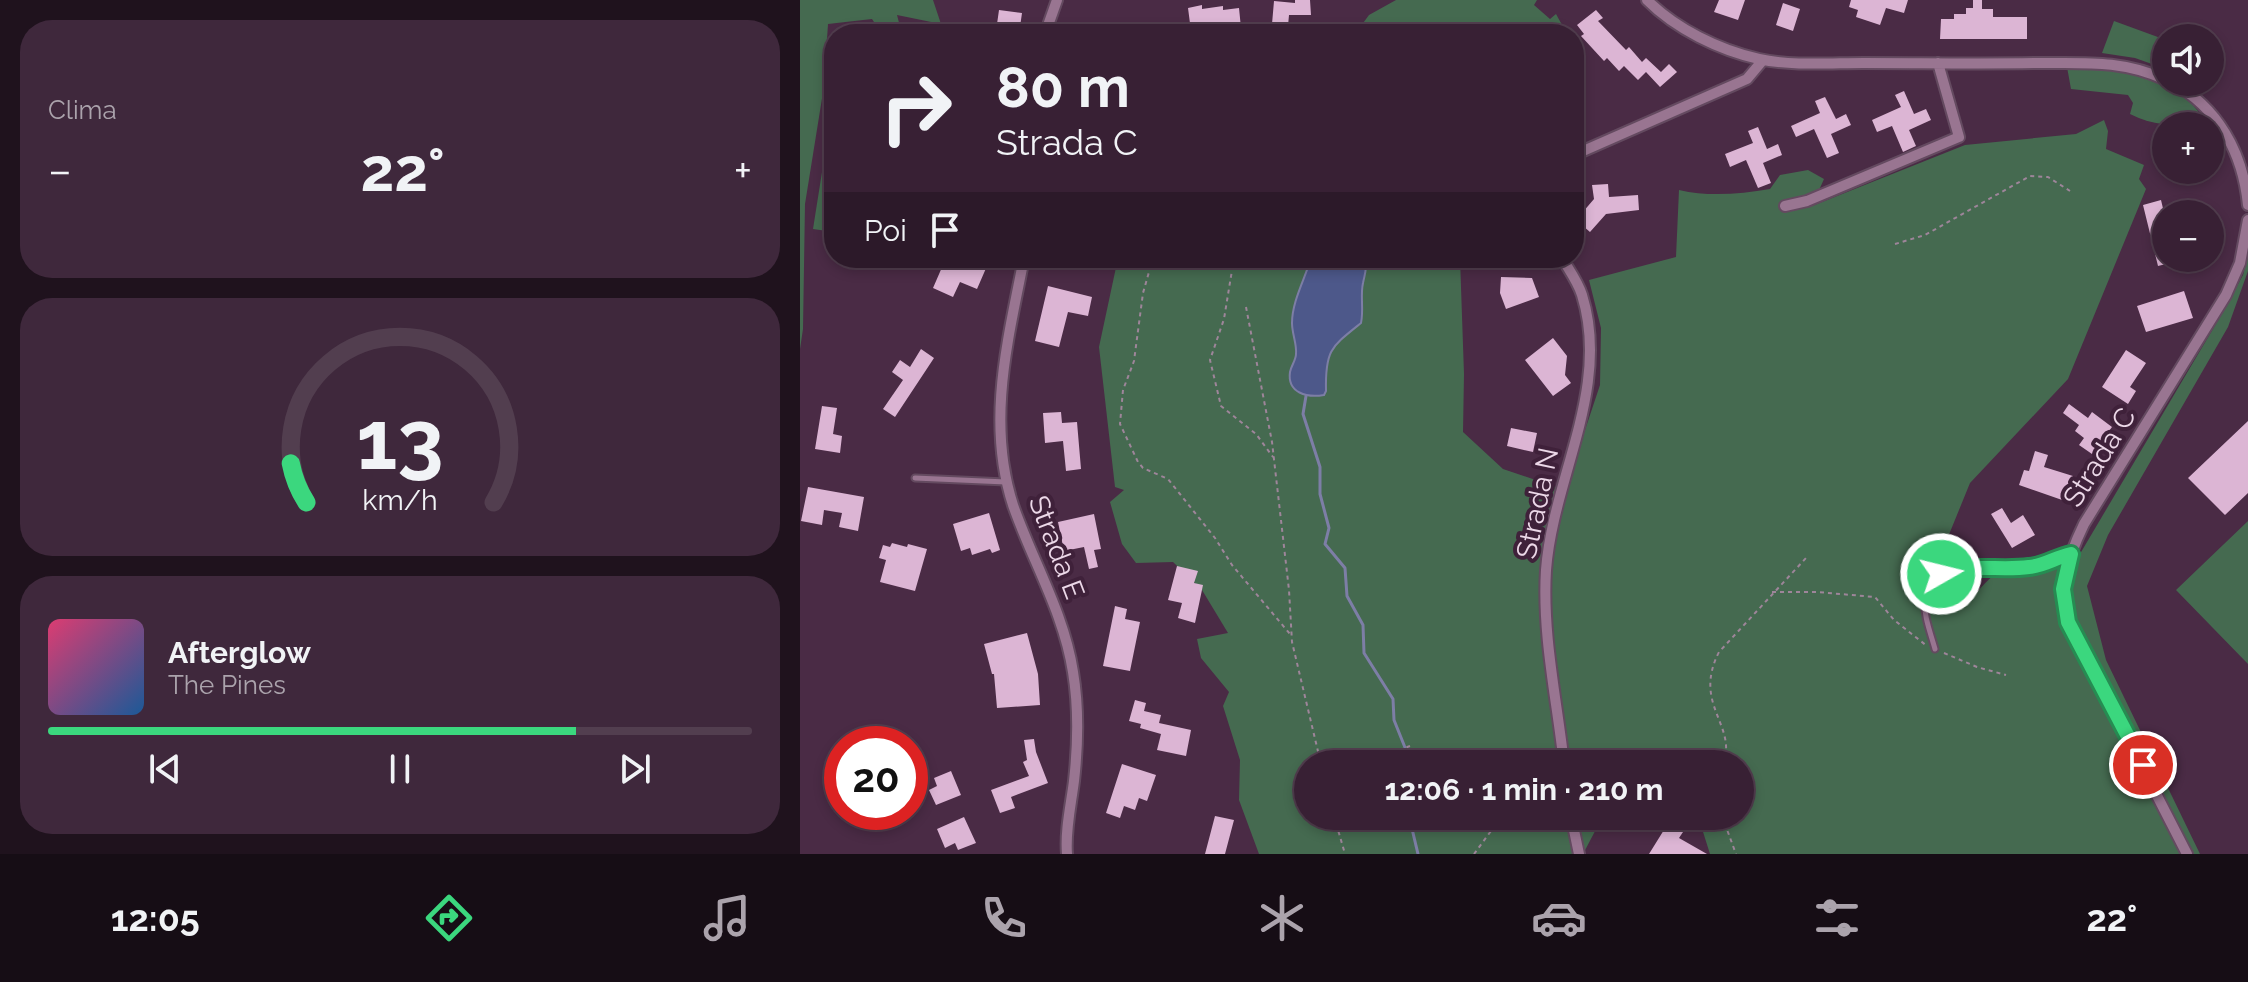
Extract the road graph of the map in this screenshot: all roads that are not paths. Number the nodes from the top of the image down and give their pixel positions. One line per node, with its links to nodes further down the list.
1 (1057, 0): 3 (street)
2 (1647, 0): 4 (street)
3 (1049, 24)
4 (1763, 60): 5 (street); 8 (street)
5 (1938, 63): 6 (street); 10 (street)
6 (2152, 74)
7 (2193, 96): 9 (street)
8 (1584, 151)
9 (2248, 205)
10 (1785, 206)
11 (2248, 220): 16 (street, Strada C)
12 (1022, 268): 15 (street, Strada E)
13 (1568, 268): 18 (street, Strada N)
14 (915, 478): 15 (lane)
15 (1007, 482): 20 (street, Strada E)
16 (2071, 554): 17 (lane); 22 (street, Strada C)
17 (1935, 649)
18 (1562, 750)
19 (1574, 830): 21 (street)
20 (1067, 854)
21 (1579, 854)
22 (2187, 854)

